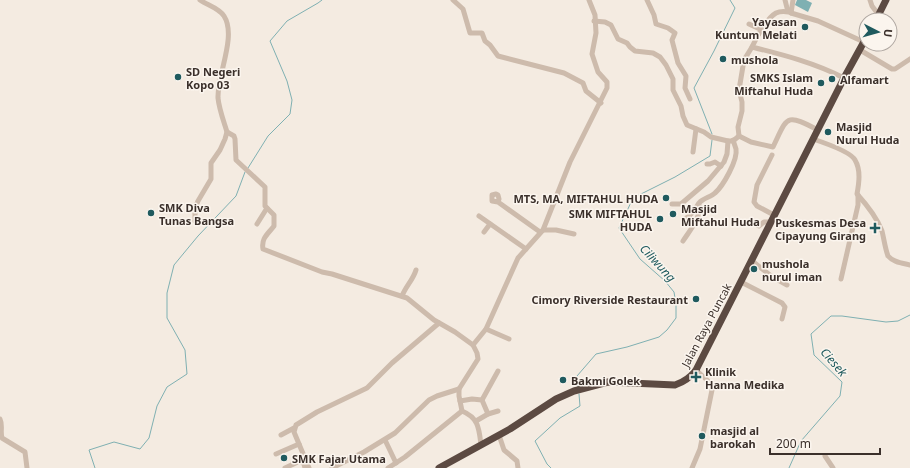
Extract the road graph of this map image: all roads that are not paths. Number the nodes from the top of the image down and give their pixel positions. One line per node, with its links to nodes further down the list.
1 (200, 0): 25 (street)
2 (453, 0): 22 (street)
3 (589, 0): 12 (street)
4 (647, 0): 21 (street)
5 (785, 0): 9 (street)
6 (793, 0): 9 (street)
7 (870, 0): 10 (street)
8 (886, 0): 11 (highway)
9 (790, 12): 14 (street); 15 (street)
10 (875, 12)
11 (880, 12)
12 (594, 21): 22 (street); 23 (street)
13 (748, 24): 14 (street)
14 (762, 30): 16 (street)
15 (858, 37)
16 (752, 47): 20 (street); 26 (street)
17 (859, 52): 20 (highway, Jalan Raya Puncak)
18 (863, 52): 19 (street)
19 (910, 59)
20 (844, 78): 24 (highway, Jalan Raya Puncak)
21 (690, 99)
22 (600, 103): 46 (street)
23 (696, 129): 28 (street); 29 (street)
24 (818, 130): 26 (street); 27 (highway, Jalan Raya Puncak)
25 (227, 132): 37 (street); 41 (street)
26 (739, 136): 28 (street)
27 (813, 139): 33 (street); 38 (highway, Jalan Raya Puncak)
28 (728, 141): 32 (street); 36 (street)
29 (693, 152)
30 (772, 155): 38 (street)
31 (707, 164): 32 (street)
32 (721, 166): 35 (street)
33 (858, 194): 52 (street); 54 (street)
34 (498, 201): 46 (street)
35 (672, 204)
36 (699, 204): 40 (street); 49 (street)
37 (267, 208): 43 (street); 57 (street)
38 (774, 215): 42 (highway, Jalan Raya Puncak)
39 (479, 216): 44 (street)
40 (685, 219)
41 (195, 221)
42 (771, 222): 45 (street); 51 (highway, Jalan Raya Puncak)
43 (256, 224)
44 (490, 224): 47 (street); 50 (street)
45 (748, 224)
46 (542, 231): 48 (street); 50 (street)
47 (484, 232)
48 (574, 234)
49 (683, 241)
50 (526, 249): 60 (street)
51 (751, 260): 55 (highway, Jalan Raya Puncak); 56 (street)
52 (909, 263)
53 (416, 270): 57 (street)
54 (841, 279)
55 (741, 282): 58 (street); 64 (highway, Jalan Raya Puncak)
56 (787, 285)
57 (402, 296): 59 (street)
58 (782, 319)
59 (439, 323): 62 (street); 73 (street)
60 (486, 329): 61 (street); 62 (street)
61 (509, 340)
62 (473, 346): 65 (street)
63 (498, 370): 66 (street)
64 (696, 370): 75 (highway, Jalan Raya Puncak); 90 (street)
65 (459, 389): 67 (street); 76 (street)
66 (482, 400): 67 (street); 70 (street)
67 (460, 401): 68 (street)
68 (462, 411): 72 (street); 81 (street)
69 (498, 411): 70 (street)
70 (488, 414): 72 (street)
71 (0, 419): 82 (street)
72 (476, 421): 78 (street)
73 (294, 428): 74 (street); 77 (street)
74 (281, 435)
75 (499, 435): 78 (highway, Jalan Raya Puncak); 89 (street)
76 (385, 440): 81 (street); 86 (street)
77 (299, 444): 79 (street); 85 (street)
78 (481, 445): 88 (highway, Jalan Raya Puncak)
79 (276, 454)
80 (825, 456): 91 (street)
81 (396, 463): 87 (street)
82 (26, 468)
83 (285, 468): 84 (street)
84 (305, 468)
85 (309, 468)
86 (332, 468)
87 (388, 468)
88 (439, 468)
89 (518, 468)
90 (692, 468)
91 (833, 468)

